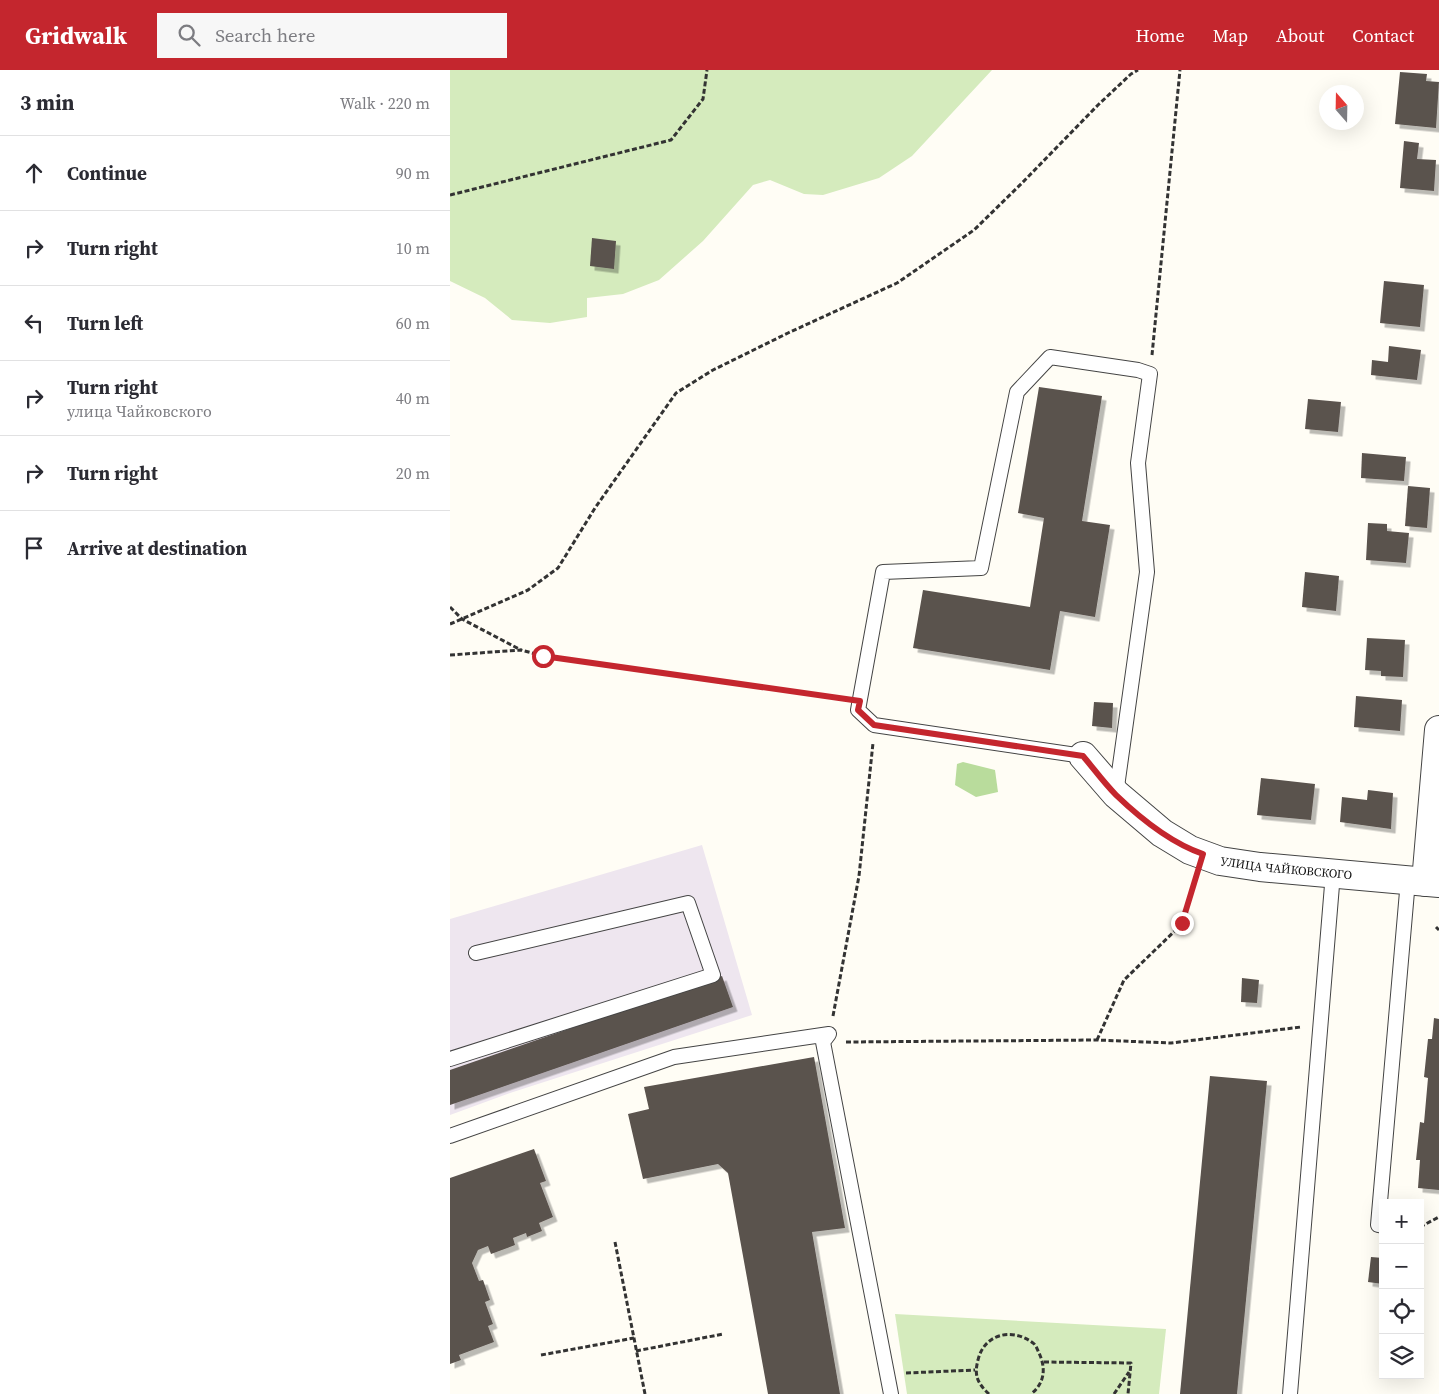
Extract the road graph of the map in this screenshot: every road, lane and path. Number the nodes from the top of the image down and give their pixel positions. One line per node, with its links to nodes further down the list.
1 (707, 70): 4 (path)
2 (1138, 70): 7 (path)
3 (1180, 70): 5 (path)
4 (450, 195)
5 (1150, 374): 11 (lane); 15 (lane)
6 (450, 607): 7 (path)
7 (462, 619): 8 (path); 9 (path)
8 (450, 624)
9 (521, 650): 10 (path); 11 (path)
10 (450, 656)
11 (860, 701): 12 (lane)
12 (874, 725): 14 (lane); 21 (path)
13 (1439, 730): 18 (street)
14 (1083, 756): 15 (street, УЛИЦА ЧАЙКОВСКОГО)
15 (1116, 794): 16 (street, УЛИЦА ЧАЙКОВСКОГО)
16 (1203, 854): 17 (street, УЛИЦА ЧАЙКОВСКОГО); 22 (path)
17 (1333, 873): 18 (street, УЛИЦА ЧАЙКОВСКОГО); 20 (lane)
18 (1424, 881): 25 (lane)
19 (476, 953): 23 (lane)
20 (1320, 1024): 22 (path); 45 (lane)
21 (826, 1038): 22 (path); 24 (lane); 38 (lane)
22 (1097, 1040)
23 (450, 1060)
24 (450, 1136)
25 (1380, 1199)
26 (1379, 1209): 28 (lane)
27 (1439, 1217): 29 (path)
28 (1379, 1225)
29 (1424, 1226)
30 (615, 1242): 32 (path)
31 (722, 1334): 33 (path)
32 (634, 1338): 33 (path); 34 (path)
33 (636, 1351): 39 (path)
34 (540, 1356)
35 (1044, 1362): 36 (path); 37 (path); 42 (path)
36 (975, 1370): 38 (path); 41 (path)
37 (1130, 1371): 43 (path); 44 (path)
38 (888, 1374): 40 (lane)
39 (645, 1394)
40 (891, 1394)
41 (988, 1394)
42 (1031, 1394)
43 (1114, 1394)
44 (1128, 1394)
45 (1290, 1394)

